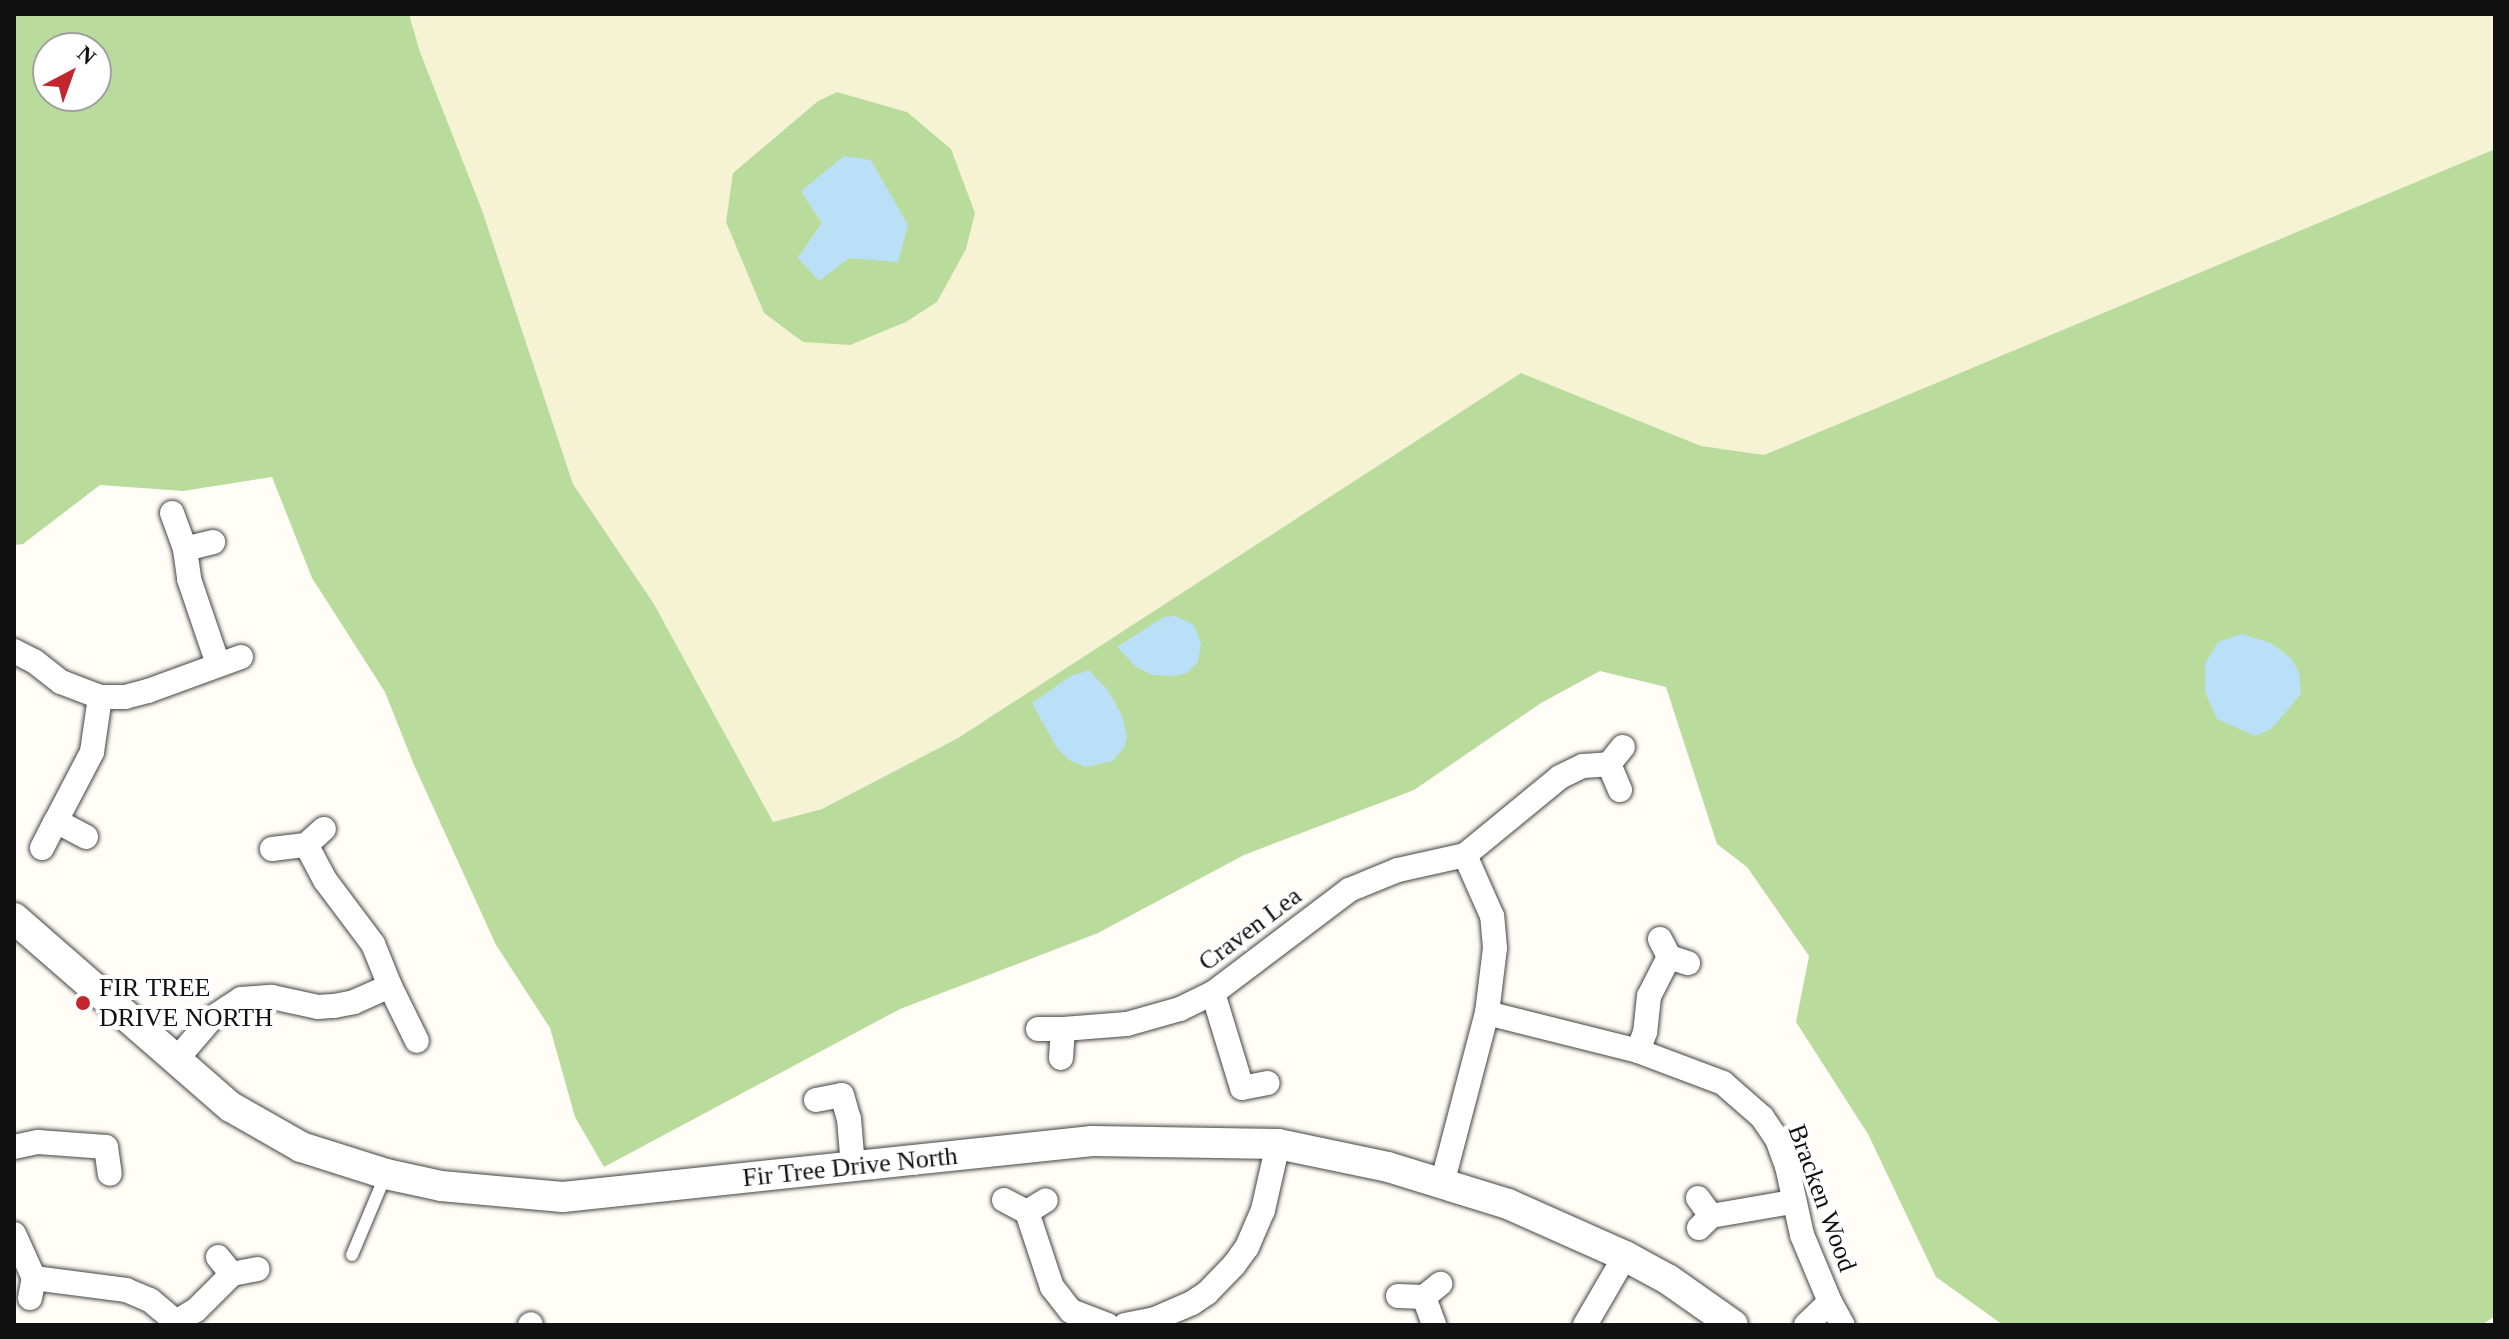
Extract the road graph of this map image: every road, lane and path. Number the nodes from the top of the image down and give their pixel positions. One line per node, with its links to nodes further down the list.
1 (172, 513): 3 (street)
2 (213, 542): 3 (street)
3 (185, 549): 5 (street)
4 (14, 651): 5 (street)
5 (100, 697): 7 (street)
6 (1620, 790): 11 (street, Craven Lea)
7 (56, 821): 8 (street); 9 (street)
8 (86, 837)
9 (42, 848)
10 (272, 849): 14 (street)
11 (1465, 855): 15 (street, Craven Lea); 16 (street)
12 (18, 930): 22 (street, Fir Tree Drive North)
13 (1672, 953): 20 (street)
14 (390, 986): 19 (street); 22 (street)
15 (1213, 993): 18 (street, Craven Lea); 24 (street)
16 (1487, 1013): 20 (street, Bracken Wood); 32 (street)
17 (1038, 1029): 18 (street, Craven Lea)
18 (1063, 1029): 21 (street)
19 (417, 1041)
20 (1638, 1051): 34 (street, Bracken Wood)
21 (1061, 1058)
22 (176, 1060): 31 (street, Fir Tree Drive North)
23 (834, 1072): 25 (street)
24 (1268, 1083)
25 (842, 1095): 26 (street); 29 (street)
26 (816, 1100)
27 (1278, 1144): 29 (street, Fir Tree Drive North); 32 (street, Fir Tree Drive North); 43 (street)
28 (14, 1147): 30 (street)
29 (853, 1167): 31 (street, Fir Tree Drive North)
30 (110, 1174)
31 (386, 1174): 37 (lane)
32 (1442, 1184): 38 (street, Fir Tree Drive North)
33 (1004, 1200): 42 (street)
34 (1792, 1202): 35 (street); 41 (street, Bracken Wood)
35 (1703, 1214)
36 (14, 1234): 39 (street)
37 (352, 1255)
38 (1625, 1256): 45 (street); 46 (street, Fir Tree Drive North)
39 (258, 1269)
40 (1398, 1296): 44 (street)
41 (1830, 1302): 47 (street, Bracken Wood); 48 (street, Bracken Wood)
42 (1107, 1325)
43 (1125, 1325)
44 (1434, 1325)
45 (1585, 1325)
46 (1733, 1325)
47 (1806, 1325)
48 (1843, 1325)

